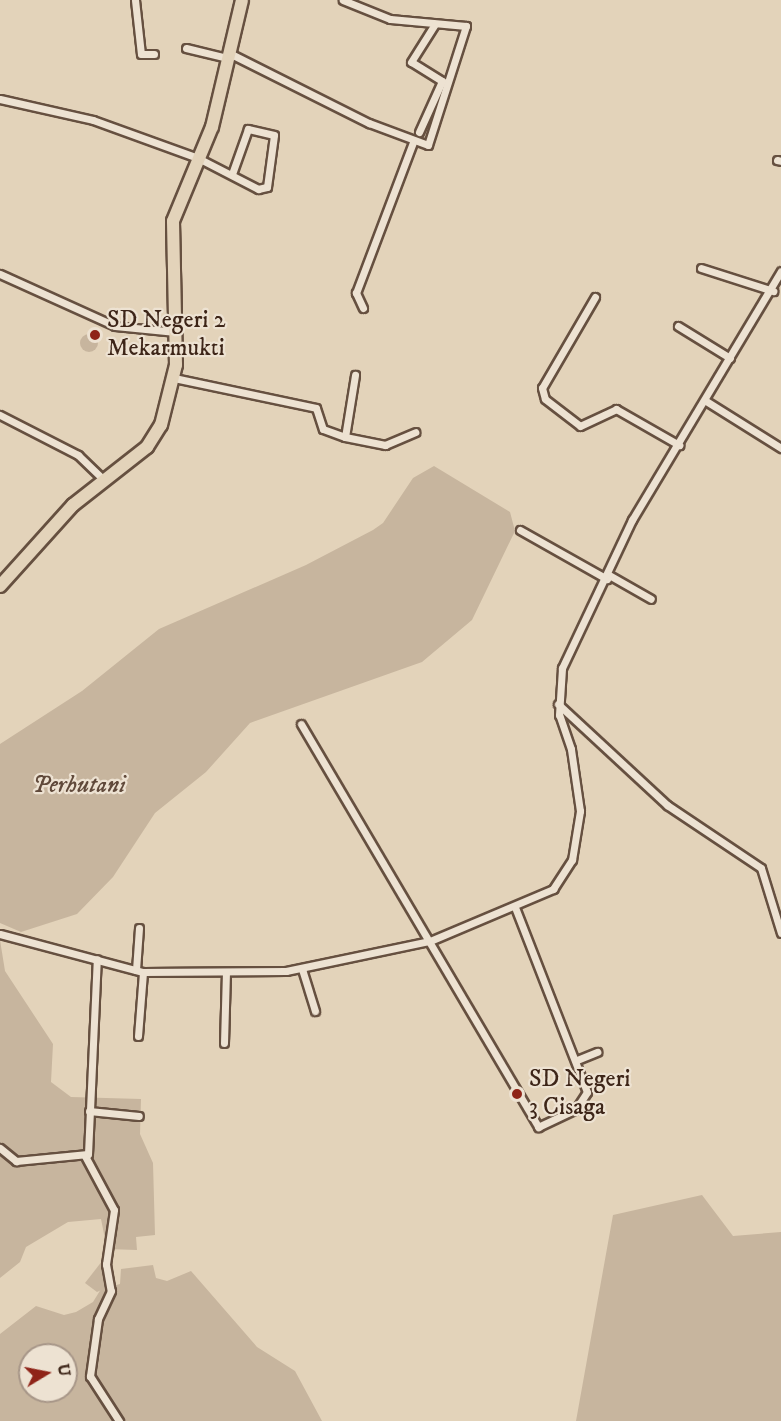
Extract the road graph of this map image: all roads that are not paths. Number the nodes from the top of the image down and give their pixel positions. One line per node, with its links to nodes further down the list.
1 (135, 0): 6 (street)
2 (242, 0): 7 (highway)
3 (343, 0): 4 (street)
4 (435, 24): 9 (street); 10 (street)
5 (186, 48): 7 (street)
6 (154, 54)
7 (228, 56): 10 (street); 11 (highway)
8 (0, 99): 11 (street)
9 (418, 132)
10 (413, 142): 18 (street)
11 (198, 158): 12 (street); 20 (highway)
12 (232, 174): 12 (street)
13 (701, 268): 16 (street)
14 (781, 271): 16 (street)
15 (0, 274): 20 (street)
16 (772, 291): 21 (street)
17 (596, 297): 28 (street)
18 (363, 308)
19 (678, 326): 21 (street)
20 (176, 332): 23 (highway)
21 (730, 358): 24 (street)
22 (355, 375): 27 (street)
23 (174, 378): 27 (street); 30 (highway)
24 (706, 401): 28 (street); 29 (street)
25 (0, 415): 30 (street)
26 (416, 432): 27 (street)
27 (345, 437)
28 (679, 444): 32 (street)
29 (781, 448)
30 (103, 479): 33 (highway)
31 (520, 530): 32 (street)
32 (608, 577): 34 (street); 35 (street)
33 (0, 586)
34 (651, 599)
35 (558, 704): 37 (street); 39 (street)
36 (301, 724): 41 (street)
37 (515, 907): 41 (street); 50 (street)
38 (139, 928): 44 (street)
39 (781, 933)
40 (0, 934): 42 (street)
41 (430, 941): 43 (street); 50 (street)
42 (97, 959): 44 (street); 51 (street)
43 (302, 969): 45 (street); 46 (street)
44 (139, 971): 45 (street); 47 (street)
45 (226, 973): 48 (street)
46 (315, 1011)
47 (138, 1036)
48 (224, 1043)
49 (597, 1052): 50 (street)
50 (577, 1060)
51 (89, 1111): 52 (street); 54 (street)
52 (139, 1116)
53 (0, 1148): 54 (street)
54 (86, 1156): 55 (street)
55 (119, 1421)

